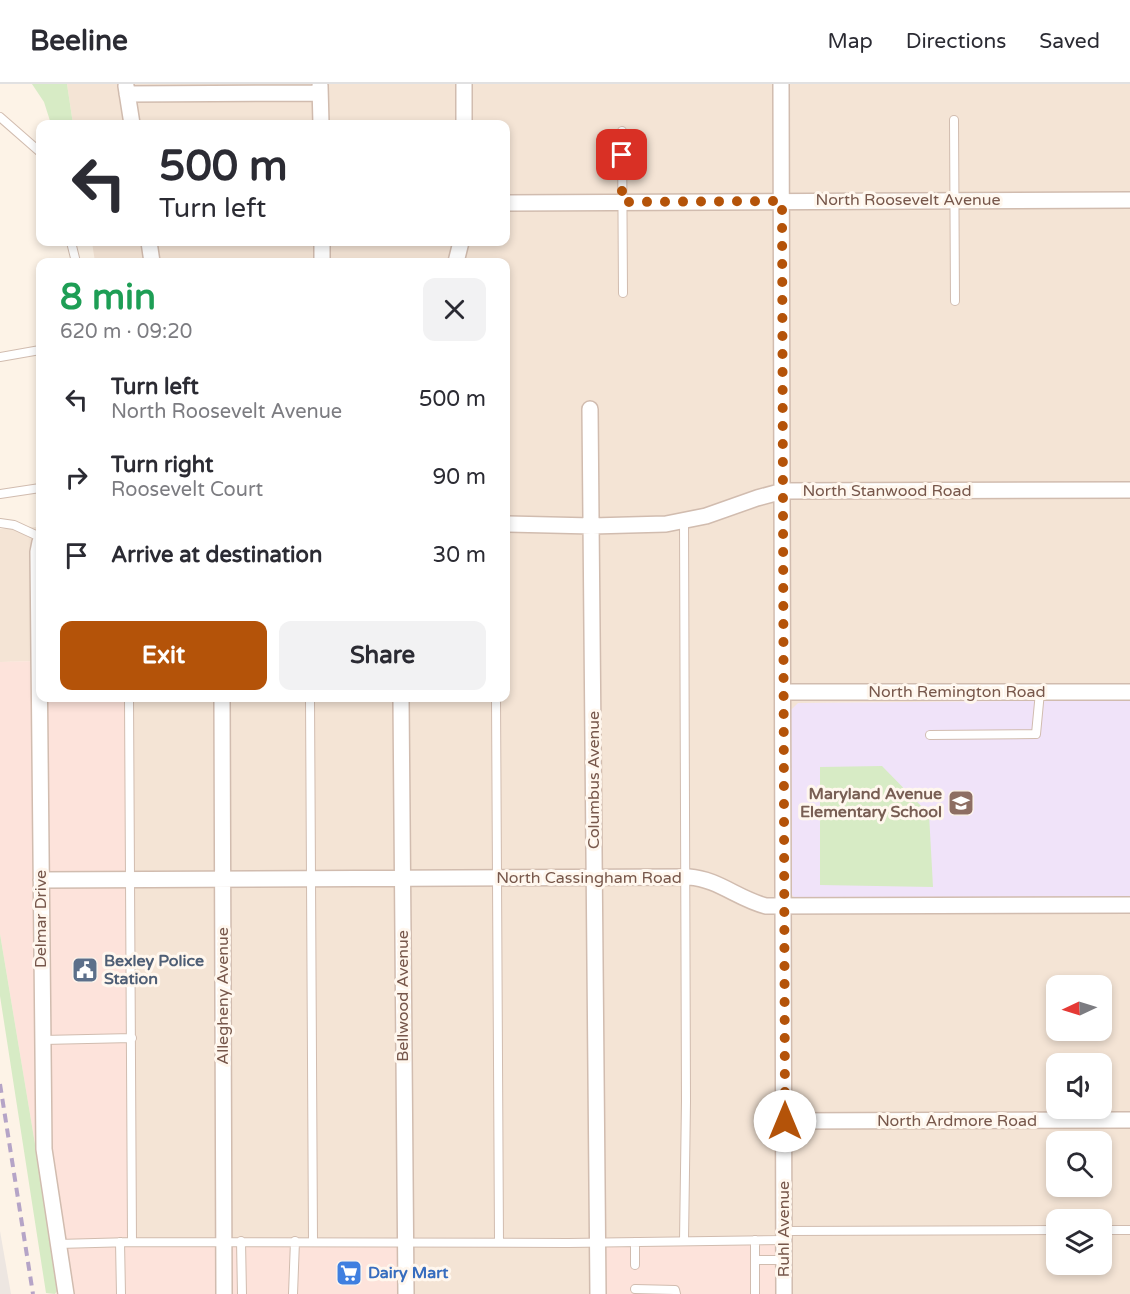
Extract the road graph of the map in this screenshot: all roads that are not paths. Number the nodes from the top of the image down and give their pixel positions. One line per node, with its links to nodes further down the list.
1 (464, 84): 8 (street)
2 (781, 84): 14 (street, Ruhl Avenue)
3 (320, 88): 4 (street); 7 (street)
4 (127, 89): 6 (street)
5 (0, 117): 11 (lane)
6 (131, 120)
7 (321, 120)
8 (464, 120)
9 (954, 120): 12 (lane)
10 (622, 131): 15 (lane)
11 (36, 148)
12 (954, 200): 13 (street, North Roosevelt Avenue); 14 (street, North Roosevelt Avenue); 18 (lane)
13 (1130, 200)
14 (782, 201): 15 (street, North Roosevelt Avenue); 24 (street, Ruhl Avenue)
15 (622, 202): 16 (street, North Roosevelt Avenue); 17 (lane)
16 (510, 203)
17 (623, 293)
18 (955, 301)
19 (36, 351): 20 (lane)
20 (0, 357)
21 (590, 409): 29 (street, Columbus Avenue)
22 (36, 489): 25 (lane)
23 (1130, 490): 24 (street, North Stanwood Road)
24 (783, 491): 26 (street, North Stanwood Road); 31 (street, Ruhl Avenue)
25 (0, 494)
26 (684, 520): 29 (street, North Stanwood Road); 41 (lane)
27 (0, 523): 30 (lane)
28 (510, 524): 29 (street, North Stanwood Road)
29 (592, 526): 42 (street, Columbus Avenue)
30 (36, 535)
31 (783, 692): 32 (street, North Remington Road); 50 (street, Ruhl Avenue)
32 (1040, 692): 33 (street, North Remington Road); 40 (lane)
33 (1130, 692)
34 (39, 702): 46 (street, Delmar Drive)
35 (129, 702): 47 (lane)
36 (222, 702): 48 (street, Allegheny Avenue)
37 (310, 702): 43 (lane)
38 (401, 702): 44 (street, Bellwood Avenue)
39 (496, 702): 45 (lane)
40 (930, 735)
41 (685, 877): 42 (street, North Cassingham Road); 50 (street, North Cassingham Road); 64 (lane)
42 (594, 878): 45 (street, North Cassingham Road); 69 (street, Columbus Avenue)
43 (310, 879): 44 (street, North Cassingham Road); 48 (street, North Cassingham Road); 63 (lane)
44 (402, 879): 45 (street, North Cassingham Road); 67 (street, Bellwood Avenue)
45 (497, 879): 68 (lane)
46 (41, 880): 47 (street, North Cassingham Road); 52 (street, Delmar Drive)
47 (130, 880): 48 (street, North Cassingham Road); 51 (lane)
48 (223, 880): 60 (street, Allegheny Avenue)
49 (1130, 905): 50 (street, North Cassingham Road)
50 (784, 907): 54 (street, Ruhl Avenue)
51 (132, 1038): 52 (lane); 66 (lane)
52 (41, 1040): 71 (street, Delmar Drive)
53 (1130, 1120): 54 (street, North Ardmore Road)
54 (785, 1121): 58 (street, Ruhl Avenue)
55 (1046, 1230): 58 (lane)
56 (1112, 1230): 57 (lane)
57 (1130, 1230)
58 (784, 1236): 59 (lane); 73 (street, Ruhl Avenue)
59 (755, 1240): 64 (lane); 72 (lane)
60 (224, 1241): 61 (lane); 66 (lane); 78 (street, Allegheny Avenue)
61 (241, 1241): 62 (lane); 79 (lane)
62 (295, 1241): 63 (lane); 80 (lane)
63 (313, 1241): 67 (lane)
64 (684, 1241): 70 (lane)
65 (120, 1242): 66 (lane); 71 (lane); 77 (lane)
66 (132, 1242)
67 (406, 1242): 68 (lane); 81 (street, Bellwood Avenue)
68 (499, 1242): 69 (lane)
69 (598, 1242): 70 (lane); 82 (street, Columbus Avenue)
70 (635, 1242): 74 (lane)
71 (58, 1244): 76 (street, Delmar Drive)
72 (755, 1260): 73 (lane); 84 (lane)
73 (784, 1260): 86 (street, Ruhl Avenue)
74 (635, 1265)
75 (635, 1289): 83 (lane)
76 (66, 1294)
77 (121, 1294)
78 (224, 1294)
79 (242, 1294)
80 (293, 1294)
81 (406, 1294)
82 (598, 1294)
83 (676, 1294)
84 (755, 1294)
85 (777, 1294): 86 (lane)
86 (784, 1294)

